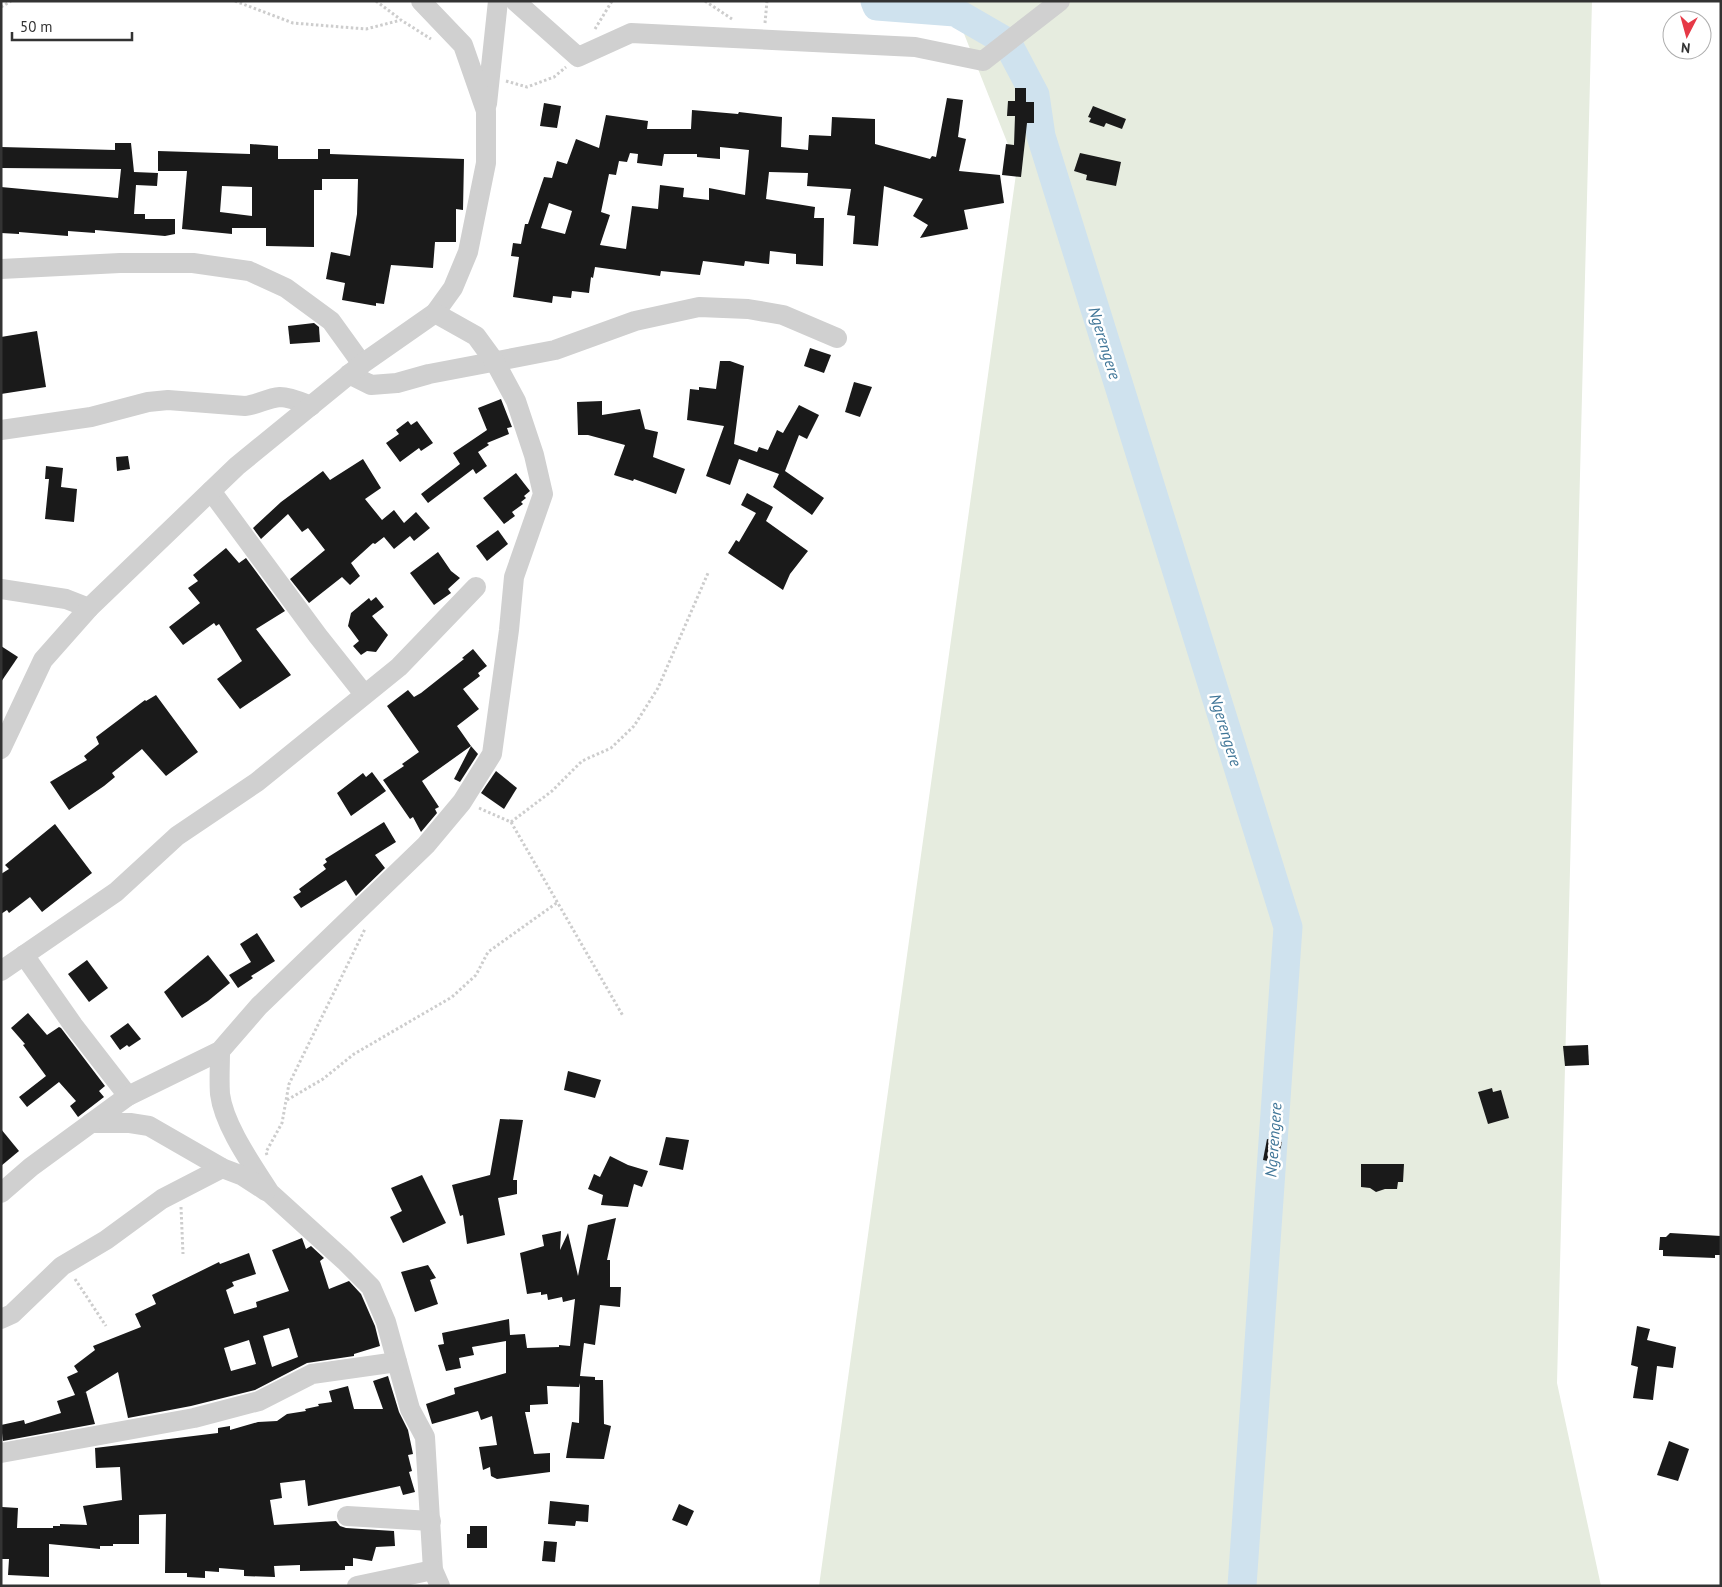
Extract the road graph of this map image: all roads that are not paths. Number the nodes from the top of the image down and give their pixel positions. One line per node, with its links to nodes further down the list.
1 (421, 1): 5 (street)
2 (498, 1): 5 (street)
3 (515, 1): 4 (street)
4 (1060, 1)
5 (486, 111): 7 (street)
6 (1, 269): 10 (street)
7 (435, 314): 9 (street); 10 (street)
8 (837, 338): 9 (street)
9 (495, 362): 10 (street); 21 (street)
10 (356, 369): 11 (street)
11 (311, 406): 12 (street); 13 (street)
12 (1, 430)
13 (211, 491): 16 (street); 17 (street)
14 (476, 588): 17 (street)
15 (1, 589): 16 (street)
16 (89, 608): 18 (street)
17 (364, 694): 19 (street)
18 (1, 748)
19 (24, 955): 20 (street); 22 (street)
20 (1, 971)
21 (220, 1051): 22 (street); 26 (street)
22 (128, 1096): 23 (street)
23 (91, 1123): 24 (street); 25 (street)
24 (222, 1168): 26 (street); 27 (street)
25 (1, 1193)
26 (270, 1194): 28 (street)
27 (1, 1319)
28 (397, 1362): 29 (street); 31 (street)
29 (1, 1453)
30 (347, 1516): 31 (street)
31 (431, 1521): 32 (street)
32 (436, 1578): 33 (street)
33 (357, 1586)

